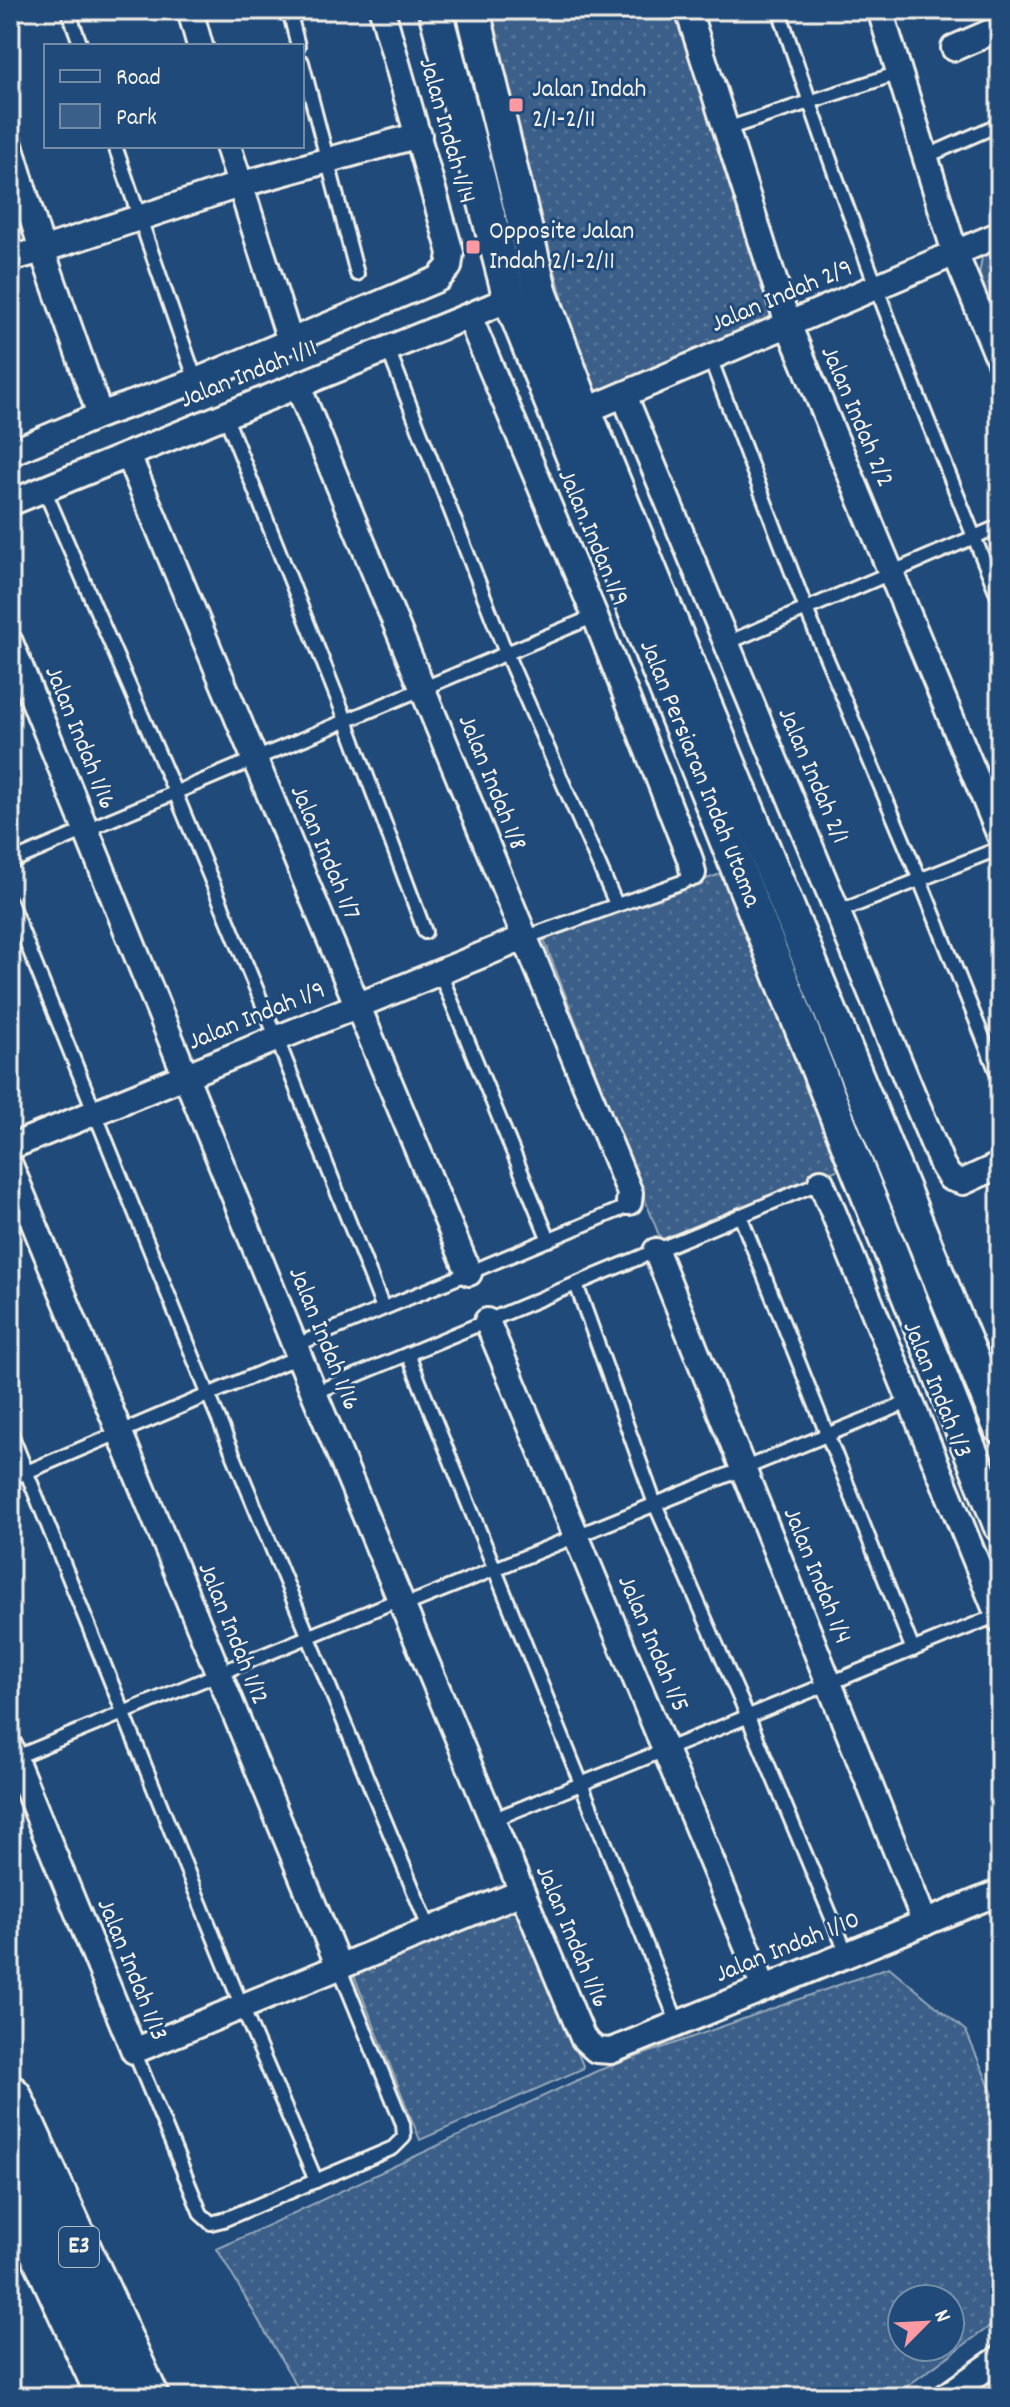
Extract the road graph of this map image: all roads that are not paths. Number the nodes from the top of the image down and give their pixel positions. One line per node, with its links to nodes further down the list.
1 (68, 10): 11 (lane)
2 (190, 10): 12 (street)
3 (289, 10): 13 (lane)
4 (382, 10): 20 (street, Jalan Indah 1/14)
5 (473, 10): 29 (main road, Jalan Persiaran Indah Utama)
6 (688, 10): 19 (street, Jalan Indah 2/2)
7 (779, 10): 17 (lane)
8 (880, 10): 16 (street)
9 (440, 13): 36 (main road, Jalan Persiaran Indah Utama)
10 (1000, 28): 14 (street)
11 (80, 44)
12 (199, 44)
13 (298, 44)
14 (954, 48)
15 (304, 70): 25 (lane)
16 (899, 73): 17 (lane); 24 (street)
17 (809, 102): 19 (lane); 35 (lane)
18 (1000, 124): 24 (lane)
19 (726, 129): 38 (street, Jalan Indah 2/2)
20 (419, 135): 25 (street); 33 (street, Jalan Indah 1/14)
21 (10, 145): 30 (street)
22 (116, 148): 27 (lane)
23 (229, 148): 26 (street)
24 (925, 157): 31 (street)
25 (326, 161): 26 (street); 34 (lane)
26 (239, 185): 27 (street); 40 (street)
27 (139, 218): 30 (street); 44 (lane)
28 (1000, 234): 31 (street, Jalan Indah 2/9)
29 (530, 247): 36 (main road); 39 (main road, Jalan Persiaran Indah Utama)
30 (42, 250): 32 (street); 48 (street)
31 (955, 253): 35 (street, Jalan Indah 2/9); 43 (street)
32 (10, 259)
33 (449, 267): 40 (street, Jalan Indah 1/11)
34 (357, 274)
35 (877, 286): 38 (street, Jalan Indah 2/9); 55 (lane)
36 (510, 299): 37 (street, Jalan Indah 1/11); 39 (main road); 109 (main road, Jalan Persiaran Indah Utama)
37 (469, 316): 41 (street, Jalan Indah 1/11); 59 (street, Jalan Indan 1/9)
38 (788, 324): 42 (street, Jalan Indah 2/9); 56 (street, Jalan Indah 2/2)
39 (553, 327): 47 (main road, Jalan Persiaran Indah Utama)
40 (290, 341): 44 (street, Jalan Indah 1/11)
41 (388, 349): 45 (street, Jalan Indah 1/11); 62 (lane)
42 (710, 358): 46 (street, Jalan Indah 2/9); 58 (lane)
43 (1000, 362)
44 (196, 381): 48 (street, Jalan Indah 1/11)
45 (298, 386): 49 (street, Jalan Indah 1/11); 63 (street, Jalan Indah 1/8)
46 (624, 395): 47 (street, Jalan Indah 2/9); 61 (street, Jalan Indah 2/1)
47 (585, 411): 101 (main road, Jalan Persiaran Indah Utama)
48 (100, 415): 50 (street, Jalan Indah 1/11)
49 (225, 415): 51 (street, Jalan Indah 1/11); 64 (lane)
50 (11, 450)
51 (128, 455): 52 (street, Jalan Indah 1/11); 65 (street, Jalan Indah 1/7)
52 (44, 489): 53 (street, Jalan Indah 1/11); 66 (lane)
53 (10, 503)
54 (1000, 526): 55 (lane)
55 (974, 537): 56 (lane); 57 (lane)
56 (891, 573): 58 (lane); 68 (street, Jalan Indah 2/2)
57 (1000, 601)
58 (806, 609): 61 (lane); 72 (lane)
59 (595, 616): 62 (lane); 71 (street, Jalan Indan 1/9)
60 (10, 642): 67 (street, Jalan Indah 1/16)
61 (727, 643): 75 (street, Jalan Indah 2/1)
62 (506, 653): 63 (lane); 74 (lane)
63 (422, 688): 64 (lane); 77 (street, Jalan Indah 1/8)
64 (346, 720): 65 (lane); 76 (lane)
65 (255, 759): 66 (lane); 79 (street, Jalan Indah 1/7)
66 (175, 792): 67 (lane); 80 (lane)
67 (86, 830): 70 (lane); 81 (street, Jalan Indah 1/16)
68 (1000, 836)
69 (1000, 848): 72 (lane)
70 (10, 862)
71 (693, 873): 74 (lane)
72 (920, 880): 75 (lane); 82 (lane)
73 (10, 902): 83 (lane)
74 (616, 904): 77 (lane)
75 (838, 912): 86 (street, Jalan Indah 2/1)
76 (425, 932)
77 (524, 938): 78 (street, Jalan Indah 1/9); 88 (street, Jalan Indah 1/8)
78 (440, 973): 79 (street, Jalan Indah 1/9); 90 (lane)
79 (357, 1006): 80 (street, Jalan Indah 1/9); 92 (street, Jalan Indah 1/7)
80 (277, 1039): 81 (street, Jalan Indah 1/9); 94 (lane)
81 (187, 1075): 83 (street, Jalan Indah 1/9); 96 (street, Jalan Indah 1/16)
82 (1000, 1080)
83 (94, 1112): 84 (street, Jalan Indah 1/9); 99 (lane)
84 (10, 1147)
85 (10, 1165): 103 (street, Jalan Indah 1/12)
86 (1000, 1165)
87 (821, 1182): 89 (lane); 100 (street, Jalan Indah 1/3)
88 (629, 1202): 90 (lane)
89 (740, 1215): 91 (lane); 104 (lane)
90 (549, 1240): 92 (lane)
91 (656, 1251): 93 (lane); 105 (street, Jalan Indah 1/4)
92 (469, 1273): 94 (lane)
93 (576, 1284): 95 (lane); 108 (lane)
94 (383, 1308): 96 (lane)
95 (487, 1321): 97 (lane); 110 (street, Jalan Indah 1/5)
96 (298, 1350): 98 (street, Jalan Indah 1/16); 99 (lane)
97 (408, 1354): 98 (lane); 111 (lane)
98 (314, 1393): 112 (street, Jalan Indah 1/16)
99 (209, 1396): 103 (lane); 114 (lane)
100 (911, 1401): 104 (lane); 113 (street, Jalan Indah 1/3)
101 (1000, 1427)
102 (10, 1431): 106 (lane)
103 (120, 1433): 106 (lane); 116 (street, Jalan Indah 1/12)
104 (828, 1435): 105 (lane); 115 (lane)
105 (743, 1469): 108 (lane); 117 (street, Jalan Indah 1/4)
106 (27, 1472): 107 (lane); 118 (lane)
107 (10, 1479)
108 (655, 1504): 110 (lane); 119 (lane)
109 (1000, 1525)
110 (576, 1536): 111 (lane); 120 (street, Jalan Indah 1/5)
111 (494, 1569): 112 (lane); 122 (lane)
112 (402, 1602): 114 (lane); 123 (street, Jalan Indah 1/16)
113 (999, 1618): 115 (lane)
114 (308, 1637): 116 (lane); 127 (lane)
115 (913, 1650): 117 (lane)
116 (219, 1674): 118 (lane); 129 (street, Jalan Indah 1/12)
117 (829, 1684): 119 (lane); 126 (street, Jalan Indah 1/4)
118 (124, 1713): 121 (lane); 131 (lane)
119 (748, 1717): 120 (lane); 128 (lane)
120 (665, 1750): 122 (lane); 130 (street, Jalan Indah 1/5)
121 (12, 1753): 134 (street, Jalan Indah 1/13)
122 (580, 1784): 123 (lane); 132 (lane)
123 (492, 1820): 124 (street, Jalan Indah 1/16)
124 (522, 1892): 127 (street); 133 (street, Jalan Indah 1/16)
125 (1000, 1892): 126 (street, Jalan Indah 1/10)
126 (925, 1923): 128 (street, Jalan Indah 1/10)
127 (430, 1930): 129 (street)
128 (847, 1954): 130 (street, Jalan Indah 1/10)
129 (339, 1967): 131 (street); 136 (lane, Jalan Indah 1/12)
130 (764, 1988): 132 (street, Jalan Indah 1/10)
131 (242, 2007): 134 (street); 136 (lane)
132 (678, 2024): 133 (street, Jalan Indah 1/10)
133 (596, 2050)
134 (134, 2051): 136 (lane, Jalan Indah 1/13)
135 (10, 2097): 141 (highway, E3)
136 (316, 2181)
137 (10, 2182): 140 (highway, E3)
138 (1000, 2358): 139 (street)
139 (974, 2389): 142 (street)
140 (109, 2397)
141 (147, 2397)
142 (945, 2397)

